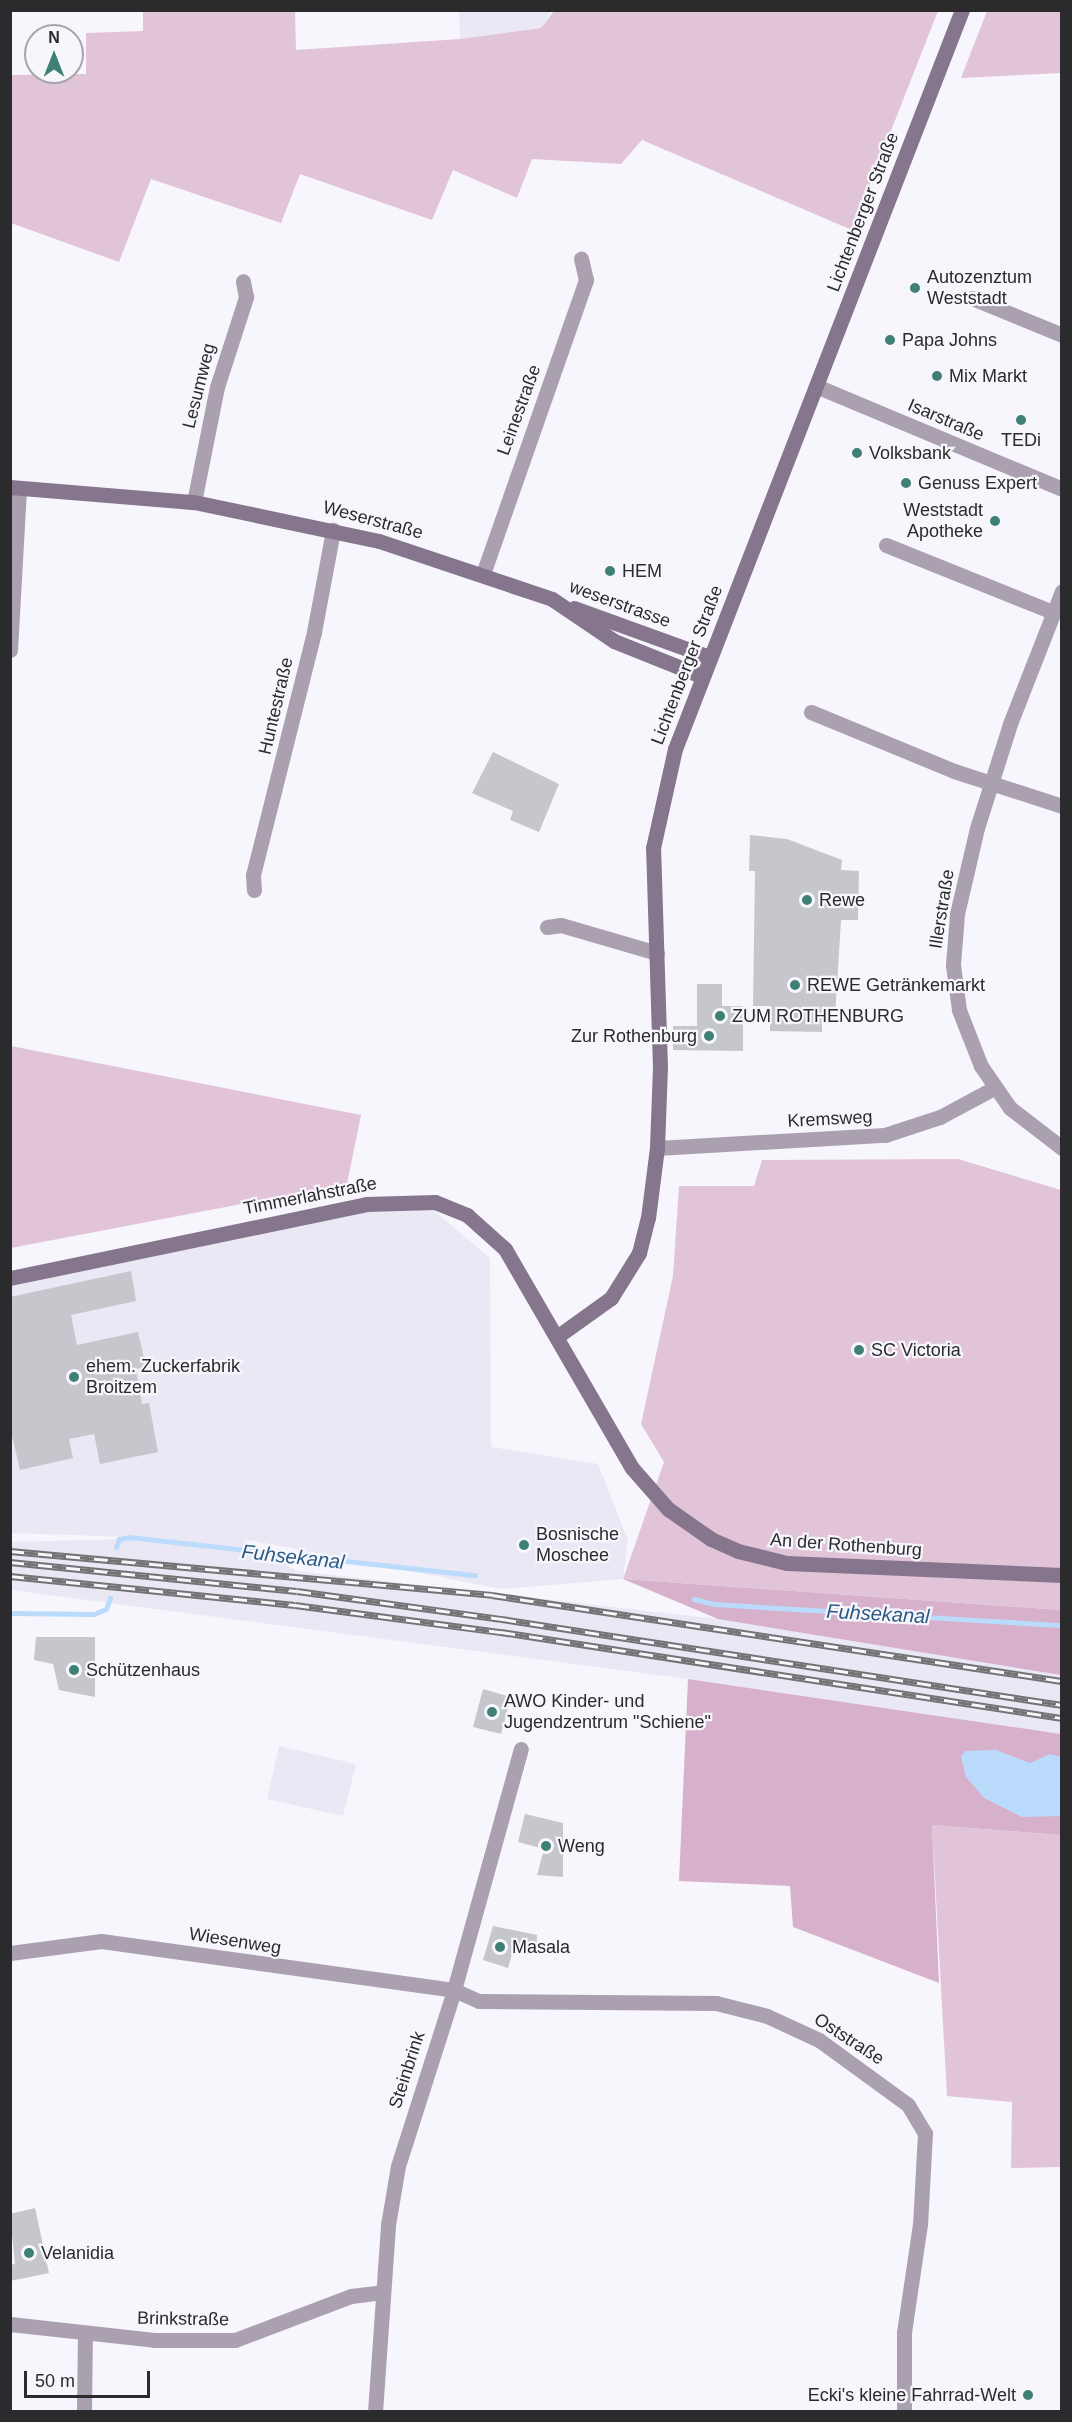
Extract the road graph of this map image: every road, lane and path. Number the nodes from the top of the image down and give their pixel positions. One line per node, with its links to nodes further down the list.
1 (962, 10): 6 (street, Lichtenberger Straße)
2 (581, 259): 12 (street, Leinestraße)
3 (243, 281): 9 (street, Lesumweg)
4 (972, 298): 5 (street)
5 (1062, 335)
6 (816, 386): 8 (street, Isarstraße); 17 (street, Lichtenberger Straße)
7 (15, 487): 9 (street, Weserstraße); 16 (street)
8 (1062, 489)
9 (194, 502): 10 (street, Weserstraße)
10 (333, 530): 12 (street, Weserstraße); 22 (street, Huntestraße)
11 (886, 544): 15 (street)
12 (483, 574): 14 (street, Weserstraße)
13 (1062, 591): 15 (street, Illerstraße)
14 (552, 600): 17 (street, weserstrasse); 18 (street, Weserstraße)
15 (1053, 612): 20 (street, Illerstraße)
16 (10, 650)
17 (709, 657): 18 (street, Lichtenberger Straße)
18 (701, 676): 24 (street, Lichtenberger Straße)
19 (811, 712): 20 (street)
20 (991, 783): 21 (street); 25 (street, Illerstraße)
21 (1062, 806)
22 (254, 891)
23 (548, 927): 24 (street)
24 (657, 952): 27 (street, Lichtenberger Straße)
25 (994, 1088): 26 (street, Illerstraße); 27 (street, Kremsweg)
26 (1062, 1148)
27 (657, 1149): 29 (street, Lichtenberger Straße)
28 (10, 1278): 29 (street, Timmerlahstraße)
29 (558, 1336): 30 (street, An der Rothenburg)
30 (1062, 1575)
31 (521, 1749): 33 (street, Steinbrink)
32 (10, 1953): 33 (street, Wiesenweg)
33 (454, 1990): 34 (street, Steinbrink); 39 (street, Oststraße)
34 (383, 2292): 36 (street, Brinkstraße); 38 (street, Steinbrink)
35 (10, 2325): 36 (street, Brinkstraße)
36 (85, 2335): 37 (street)
37 (84, 2412)
38 (375, 2412)
39 (904, 2412)

